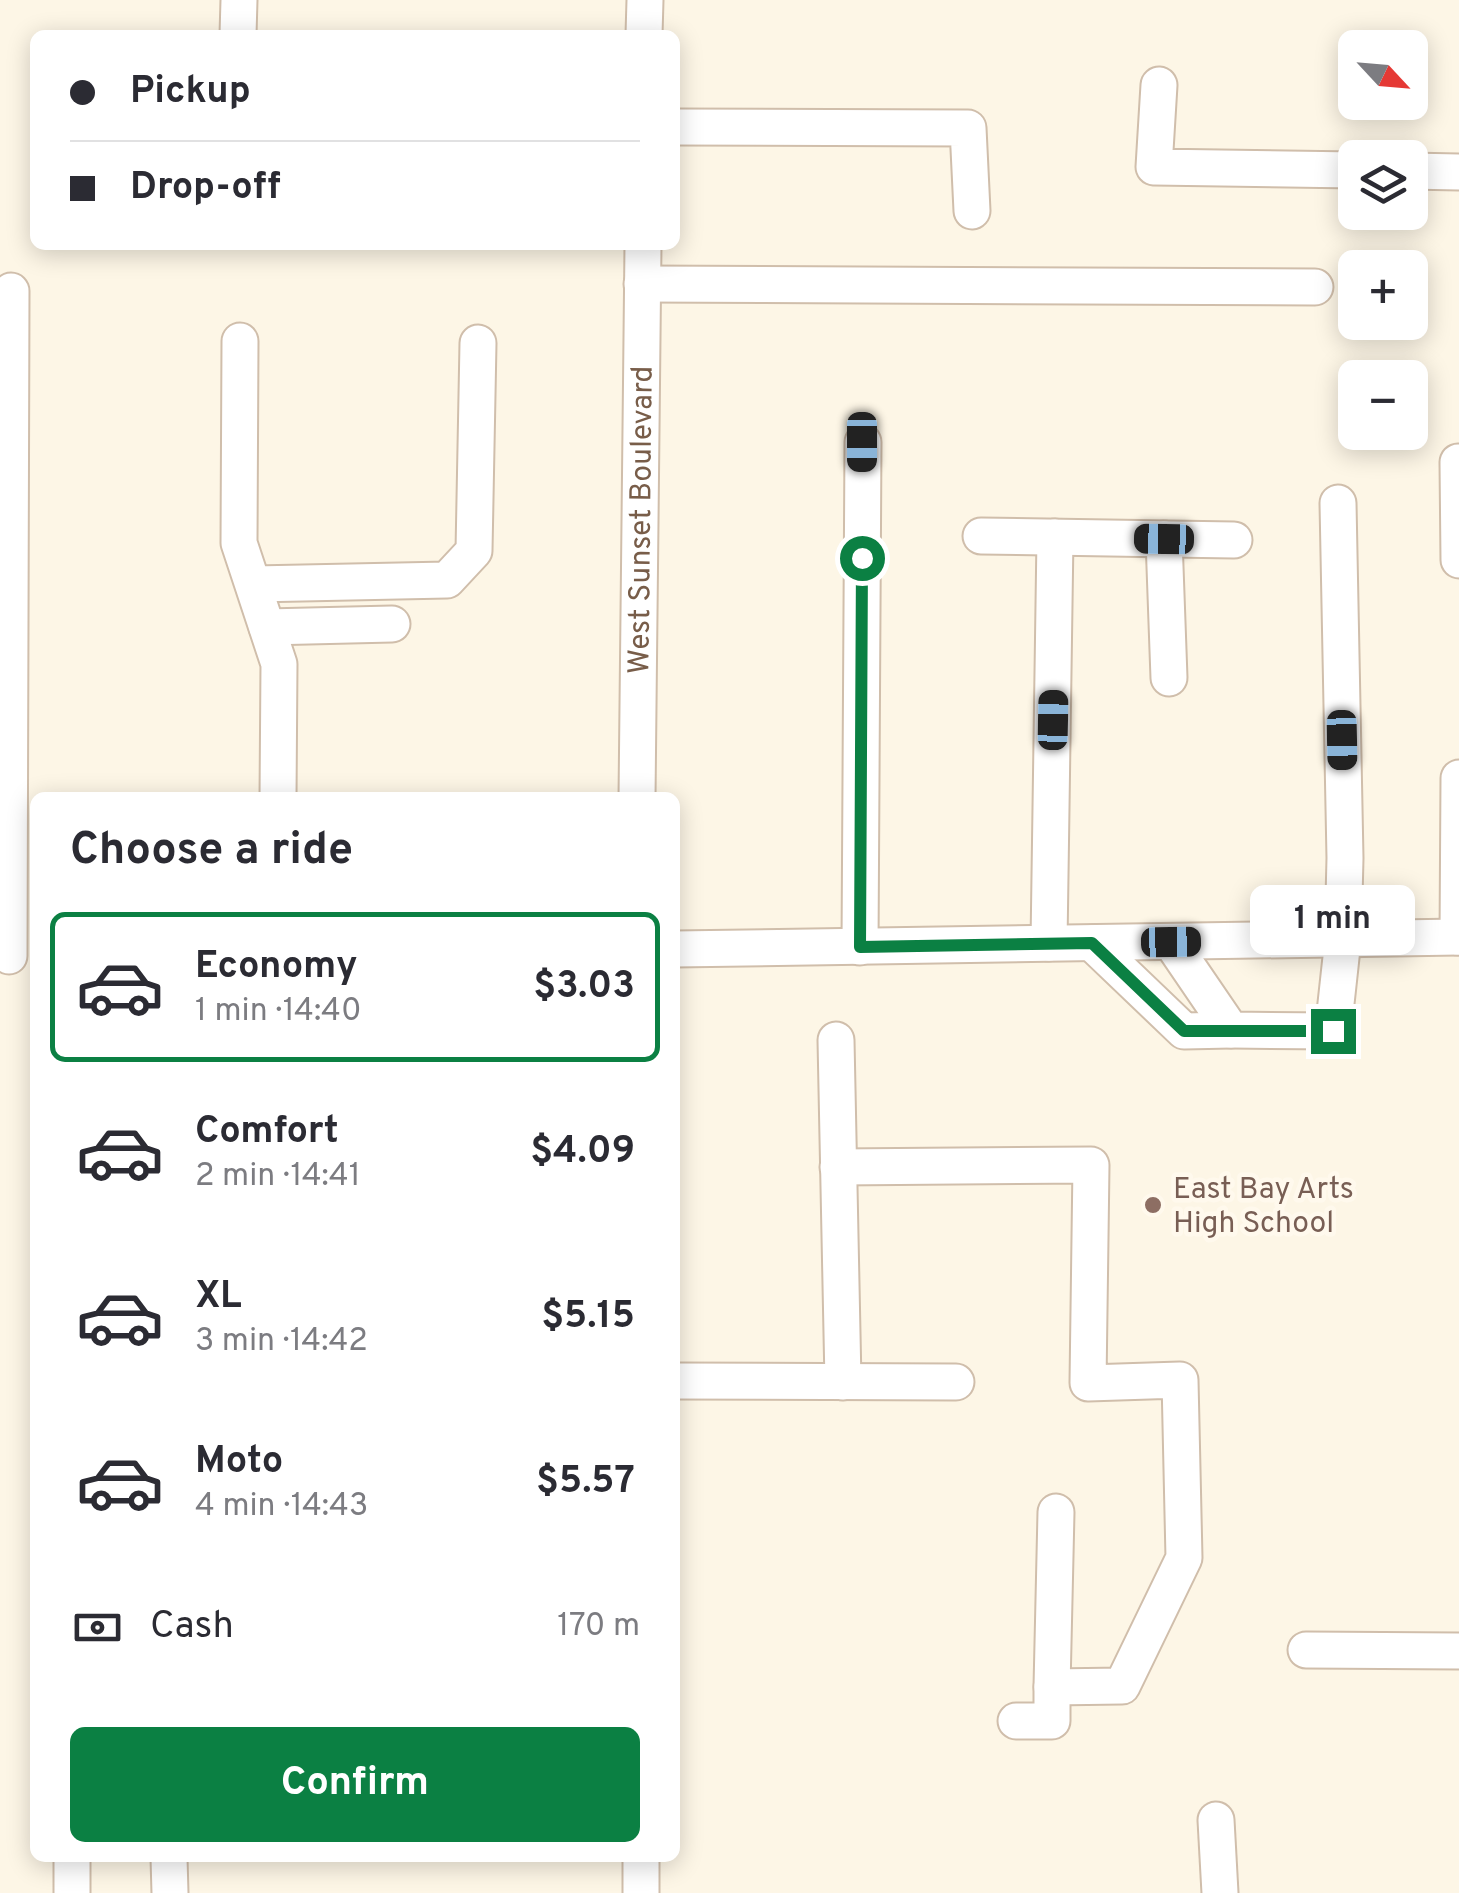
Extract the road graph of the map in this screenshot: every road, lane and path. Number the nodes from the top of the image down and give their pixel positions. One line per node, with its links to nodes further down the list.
1 (238, 0): 3 (street)
2 (645, 0): 4 (street)
3 (238, 30)
4 (644, 30)
5 (1159, 85): 7 (street)
6 (680, 127): 10 (street)
7 (1338, 170)
8 (1428, 171): 9 (street)
9 (1459, 172)
10 (972, 212)
11 (643, 250): 12 (street, West Sunset Boulevard)
12 (642, 284): 13 (street); 31 (street, West Sunset Boulevard)
13 (1315, 287)
14 (11, 291): 39 (street)
15 (240, 341): 25 (street)
16 (478, 342): 25 (street)
17 (862, 442): 37 (street)
18 (1458, 462): 24 (street)
19 (1338, 503): 32 (street)
20 (981, 536): 21 (street)
21 (1055, 537): 22 (street); 36 (street)
22 (1164, 539): 23 (street); 28 (street)
23 (1234, 540)
24 (1459, 560)
25 (254, 584): 27 (street)
26 (392, 624): 27 (street)
27 (267, 627): 30 (street)
28 (1169, 678)
29 (1459, 778): 33 (street)
30 (278, 792)
31 (636, 792)
32 (1343, 938): 33 (street); 34 (street); 40 (street)
33 (1458, 938)
34 (1171, 942): 35 (street); 40 (street)
35 (1092, 943): 36 (street); 40 (street)
36 (1050, 944): 37 (street)
37 (860, 947): 38 (street)
38 (680, 949)
39 (15, 956)
40 (1231, 1030)
41 (836, 1040): 42 (street)
42 (838, 1167): 44 (street); 49 (street)
43 (680, 1381): 44 (street)
44 (843, 1382): 45 (street)
45 (956, 1382)
46 (1056, 1512): 49 (street)
47 (1306, 1650): 48 (street)
48 (1459, 1651)
49 (1052, 1687): 50 (street)
50 (1016, 1721)
51 (1216, 1820): 58 (street)
52 (72, 1862): 55 (street)
53 (170, 1862): 56 (street)
54 (641, 1862): 57 (street)
55 (72, 1893)
56 (170, 1893)
57 (641, 1893)
58 (1220, 1893)

